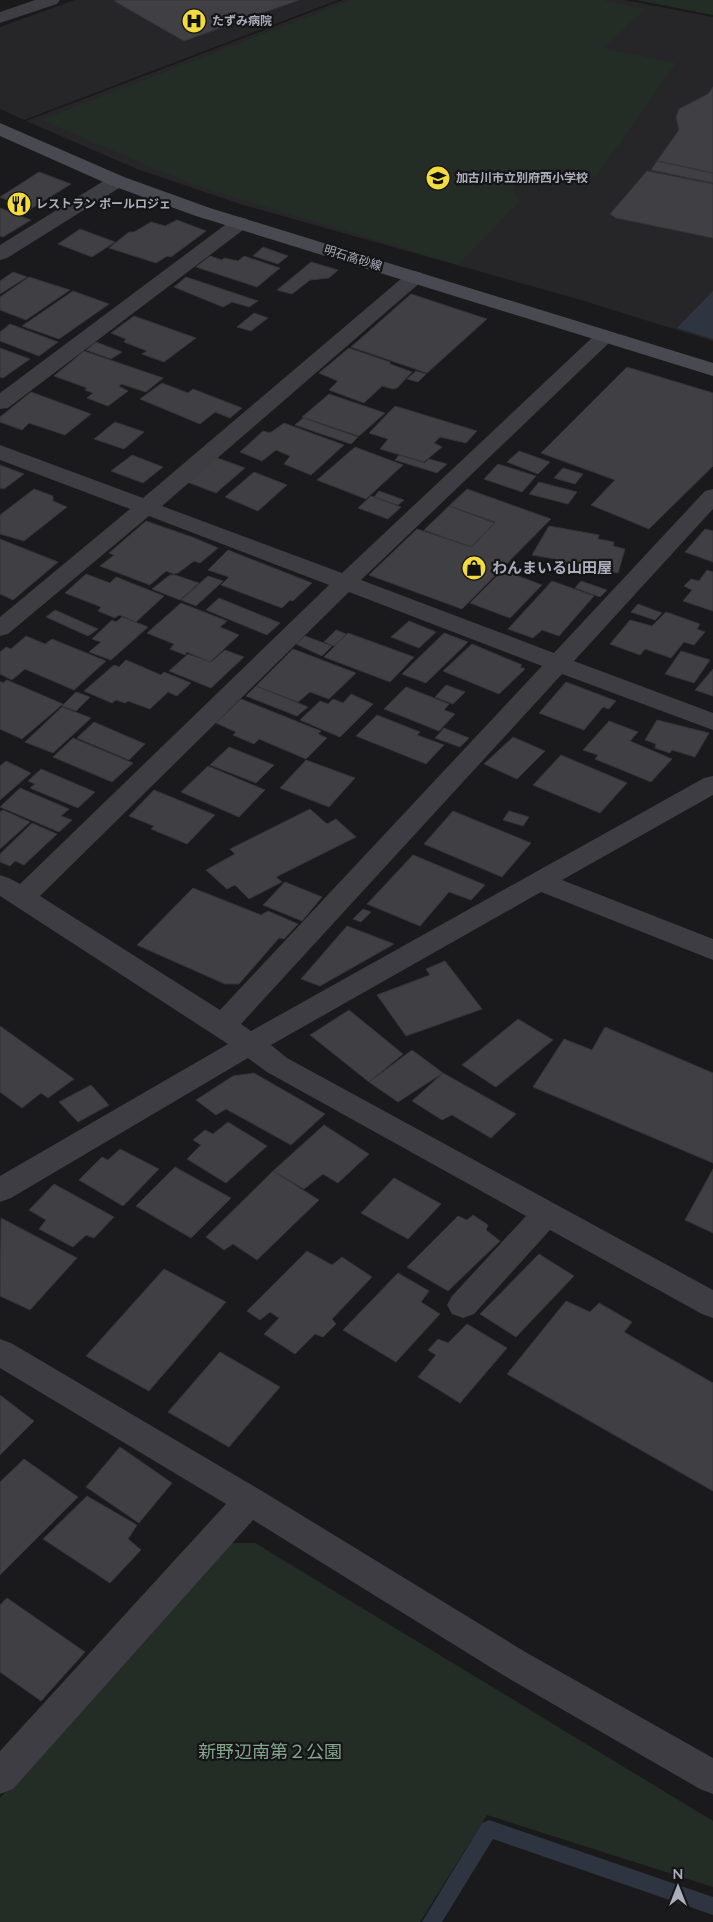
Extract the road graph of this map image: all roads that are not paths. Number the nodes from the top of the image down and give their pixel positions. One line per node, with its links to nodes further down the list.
1 (51, 0): 2 (street)
2 (0, 18)
3 (0, 130): 4 (main road, 明石高砂線)
4 (117, 181): 5 (main road, 明石高砂線); 6 (street)
5 (240, 224): 7 (main road, 明石高砂線); 10 (street)
6 (0, 254)
7 (415, 277): 8 (main road, 明石高砂線); 13 (street)
8 (604, 337): 9 (main road, 明石高砂線); 15 (street)
9 (713, 370)
10 (0, 403)
11 (0, 452): 13 (street)
12 (713, 496): 14 (street)
13 (147, 507): 15 (street); 16 (street)
14 (703, 520): 17 (street)
15 (345, 583): 17 (street); 21 (street)
16 (0, 629)
17 (557, 664): 18 (street); 23 (street)
18 (713, 722)
19 (713, 784): 20 (street)
20 (540, 882): 22 (street); 24 (street)
21 (11, 891): 23 (street)
22 (713, 950)
23 (223, 1025): 24 (street)
24 (250, 1044): 25 (street); 26 (street)
25 (0, 1190)
26 (547, 1214): 27 (street); 28 (street)
27 (463, 1305)
28 (713, 1305)
29 (0, 1352): 30 (street)
30 (250, 1501): 31 (street); 32 (street)
31 (713, 1777)
32 (0, 1778)

